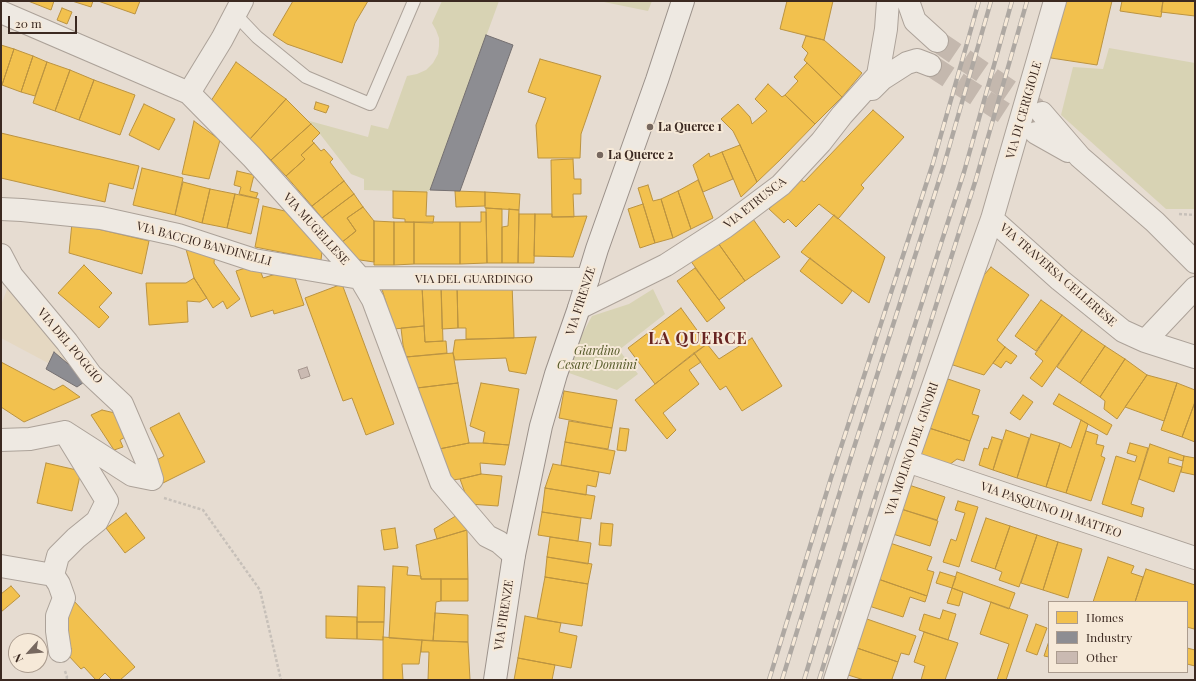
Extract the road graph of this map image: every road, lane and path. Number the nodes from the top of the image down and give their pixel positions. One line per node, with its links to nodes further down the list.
1 (414, 1): 6 (lane)
2 (683, 1): 21 (street, VIA FIRENZE)
3 (888, 1): 13 (street, VIA ETRUSCA)
4 (908, 1): 8 (street)
5 (1055, 1): 16 (street, VIA DI CERIGIOLE)
6 (239, 8): 10 (street)
7 (1, 12): 10 (street, VIA MUGELLESE)
8 (937, 41)
9 (930, 66): 13 (street)
10 (189, 92): 20 (street, VIA MUGELLESE)
11 (1042, 113): 14 (street)
12 (1036, 133): 14 (street)
13 (821, 142): 23 (street, VIA ETRUSCA)
14 (1080, 157): 18 (street)
15 (1, 209): 20 (street, VIA BACCIO BANDINELLI)
16 (992, 219): 24 (street, VIA TRAVERSA CELLERESE); 28 (street, VIA MOLINO DEL GINORI)
17 (1, 255): 19 (street)
18 (1195, 262)
19 (6, 277): 29 (street, VIA DEL POGGIO)
20 (360, 278): 21 (street, VIA DEL GUARDINGO); 30 (street, VIA MUGELLESE)
21 (588, 279): 23 (street, VIA FIRENZE)
22 (1195, 288): 24 (street)
23 (579, 308): 30 (street, VIA FIRENZE)
24 (1145, 341): 25 (street, VIA TRAVERSA CELLERESE)
25 (1195, 357)
26 (65, 432): 27 (street); 29 (street); 33 (street)
27 (1, 440)
28 (907, 461): 31 (street, VIA PASQUINO DI MATTEO); 37 (street, VIA MOLINO DEL GINORI)
29 (152, 479): 35 (path)
30 (514, 555): 36 (street, VIA FIRENZE)
31 (1195, 558)
32 (1, 566): 33 (street)
33 (53, 575): 34 (street)
34 (60, 651)
35 (281, 680)
36 (495, 680)
37 (835, 680)

